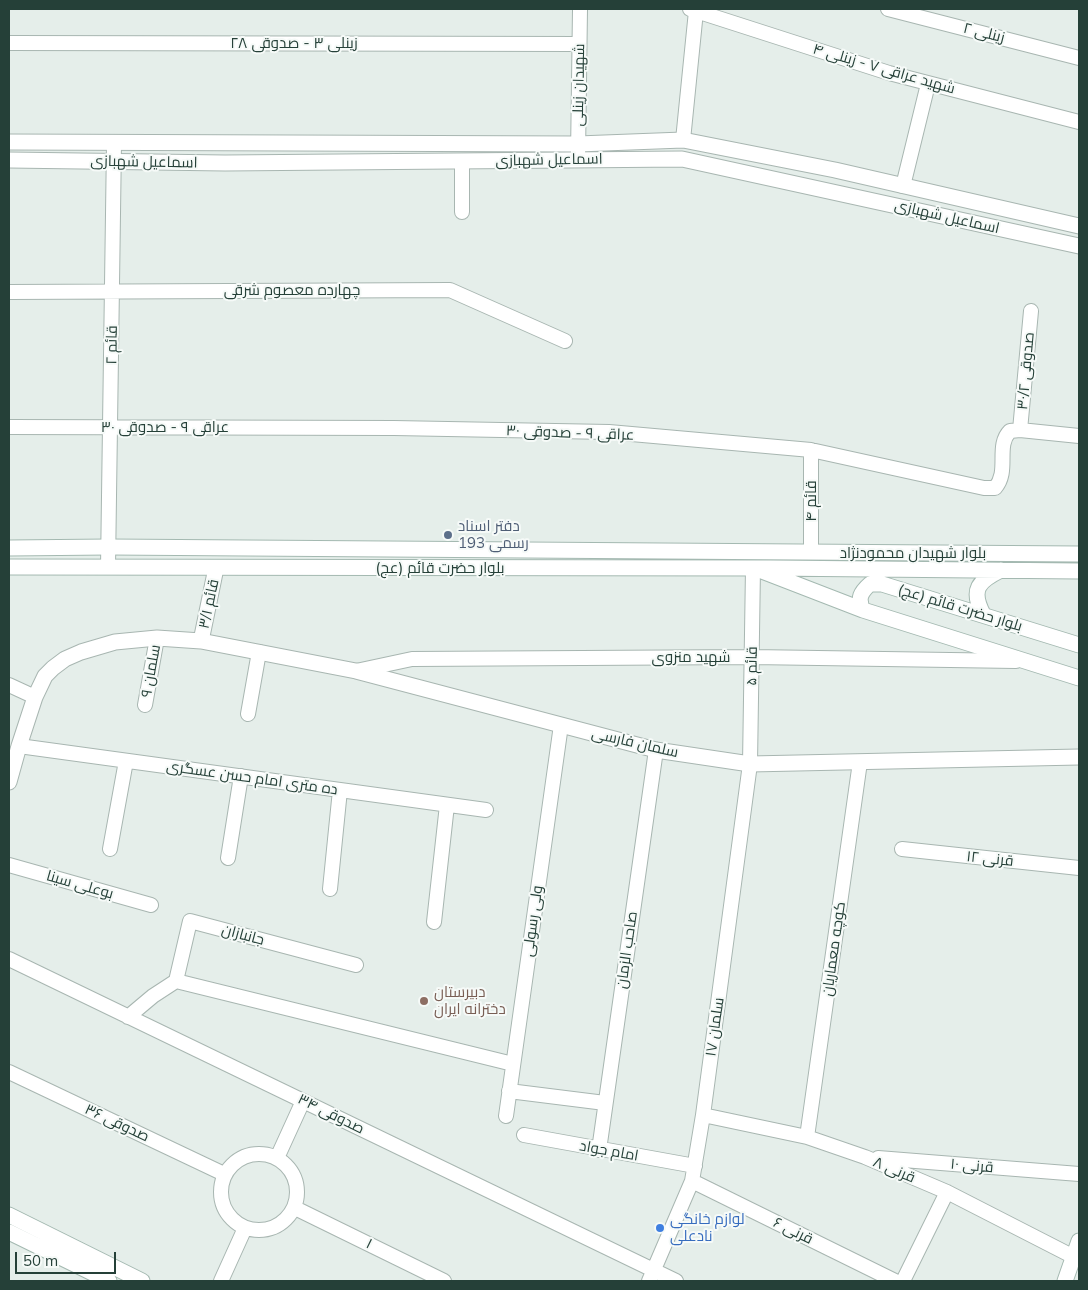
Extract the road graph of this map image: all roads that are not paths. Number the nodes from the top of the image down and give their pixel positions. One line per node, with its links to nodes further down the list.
1 (580, 9): 5 (street, شهیدان زینلی)
2 (888, 9): 6 (street, زینلی ۲)
3 (693, 10): 7 (street, شهید عراقی ۷ - زینلی ۴); 9 (street)
4 (9, 43): 5 (street, زینلی ۳ - صدوقی ۲۸)
5 (579, 44): 12 (street, شهیدان زینلی)
6 (1079, 58)
7 (928, 84): 8 (street, شهید عراقی ۷ - زینلی ۴); 17 (street)
8 (1079, 122)
9 (683, 140): 12 (street, اسماعیل شهبازی); 17 (street, اسماعیل شهبازی)
10 (9, 142): 11 (street, اسماعیل شهبازی)
11 (114, 143): 12 (street, اسماعیل شهبازی); 16 (street, قائم ۲)
12 (578, 144): 14 (street, شهیدان زینلی)
13 (9, 160): 16 (street, اسماعیل شهبازی)
14 (578, 160): 15 (street, اسماعیل شهبازی); 20 (street, اسماعیل شهبازی)
15 (462, 161): 16 (street, اسماعیل شهبازی); 18 (street)
16 (114, 162): 21 (street, قائم ۲)
17 (902, 186): 19 (street, اسماعیل شهبازی)
18 (462, 212)
19 (1079, 226)
20 (1079, 246)
21 (112, 291): 22 (street, چهارده معصوم شرقی); 24 (street, چهارده معصوم شرقی); 25 (street, قائم ۲)
22 (9, 292)
23 (1031, 311): 27 (street, صدوقی ۳۰/۲)
24 (565, 340)
25 (110, 426): 26 (street, عراقی ۹ - صدوقی ۳۰); 29 (street, عراقی ۹ - صدوقی ۳۰); 30 (street, قائم ۲)
26 (9, 427)
27 (1020, 430): 28 (street); 29 (street, عراقی ۹ - صدوقی ۳۰)
28 (1079, 436)
29 (810, 450): 33 (street, قائم ۴)
30 (109, 547): 31 (street, بلوار حضرت قائم (عج)); 32 (street, بلوار حضرت قائم (عج)); 36 (street, قائم ۲)
31 (9, 548)
32 (746, 552): 33 (street, بلوار شهیدان محمودنژاد)
33 (811, 552): 34 (street, بلوار شهیدان محمودنژاد)
34 (1079, 554)
35 (9, 567): 36 (street, بلوار حضرت قائم (عج))
36 (108, 567): 37 (street, بلوار حضرت قائم (عج))
37 (216, 568): 38 (street, بلوار حضرت قائم (عج)); 44 (street, قائم ۳/۱)
38 (753, 568): 39 (street, بلوار شهیدان محمودنژاد); 41 (street, بلوار حضرت قائم (عج)); 47 (street, قائم ۵)
39 (1002, 569): 40 (street, بلوار شهیدان محمودنژاد); 42 (street)
40 (1079, 571)
41 (864, 610): 42 (street, بلوار حضرت قائم (عج)); 48 (street, بلوار حضرت قائم (عج))
42 (983, 614): 45 (street, بلوار حضرت قائم (عج))
43 (157, 638): 44 (street, سلمان فارسی); 52 (street, سلمان فارسی); 53 (street, سلمان ۹)
44 (201, 641): 46 (street, سلمان فارسی)
45 (1079, 645)
46 (258, 652): 49 (street, سلمان فارسی); 54 (street)
47 (752, 657): 48 (street, شهید منزوی); 49 (street, شهید منزوی); 61 (street, قائم ۵)
48 (1027, 661): 50 (street, بلوار حضرت قائم (عج))
49 (356, 671): 55 (street, سلمان فارسی)
50 (1079, 678)
51 (9, 685): 52 (street)
52 (35, 697): 56 (street, سلمان فارسی)
53 (145, 705)
54 (248, 714)
55 (561, 725): 57 (street, سلمان فارسی); 79 (street, ولی رسولی)
56 (18, 746): 59 (street, ده متری امام حسن عسگری); 63 (street, سلمان فارسی)
57 (656, 750): 61 (street, سلمان فارسی); 83 (street, صاحب الزمان)
58 (1079, 757): 60 (street, سلمان فارسی)
59 (126, 761): 62 (street, ده متری امام حسن عسگری); 67 (street)
60 (860, 762): 61 (street, سلمان فارسی); 87 (street, کوچه معماریان)
61 (750, 764): 84 (street, سلمان ۱۷)
62 (241, 776): 64 (street, ده متری امام حسن عسگری); 69 (street)
63 (9, 782)
64 (340, 790): 65 (street, ده متری امام حسن عسگری); 72 (street)
65 (448, 805): 66 (street, ده متری امام حسن عسگری); 74 (street)
66 (486, 810)
67 (110, 849)
68 (902, 850): 71 (street, قرنی ۱۲)
69 (228, 858)
70 (9, 864): 73 (street, بوعلی سینا)
71 (1079, 868)
72 (330, 889)
73 (151, 905)
74 (434, 922)
75 (9, 959): 78 (street, صدوقی ۳۴)
76 (356, 965): 77 (street, جانبازان)
77 (176, 980): 78 (street); 79 (street)
78 (128, 1016): 82 (street, صدوقی ۳۴)
79 (513, 1064): 81 (street, ولی رسولی)
80 (9, 1072): 92 (street, صدوقی ۳۶)
81 (509, 1091): 83 (street); 85 (street, ولی رسولی)
82 (303, 1101): 90 (street); 102 (street, صدوقی ۳۴)
83 (605, 1103): 88 (street, صاحب الزمان)
84 (703, 1115): 87 (street, قرنی ۸); 91 (street, سلمان ۱۷)
85 (506, 1116)
86 (524, 1135): 88 (street, امام جواد)
87 (808, 1137): 89 (street, قرنی ۸)
88 (599, 1150): 91 (street, امام جواد)
89 (865, 1157): 93 (street, قرنی ۱۰); 95 (street, قرنی ۸)
90 (277, 1158): 92 (street); 96 (street)
91 (695, 1166): 94 (street, سلمان ۱۷)
92 (224, 1174): 98 (street)
93 (1079, 1174)
94 (692, 1181): 102 (street, سلمان ۱۷); 108 (street, قرنی ۶)
95 (947, 1192): 101 (street, قرنی ۸); 109 (street)
96 (294, 1208): 98 (street); 106 (street, ۱)
97 (9, 1215): 104 (street)
98 (245, 1228): 105 (street)
99 (9, 1232): 103 (street)
100 (1079, 1242): 101 (street)
101 (1074, 1257): 110 (street)
102 (652, 1276): 107 (street, صدوقی ۳۴)
103 (109, 1281)
104 (142, 1281)
105 (221, 1281)
106 (444, 1281)
107 (676, 1281)
108 (895, 1281)
109 (903, 1281)
110 (1065, 1281)

